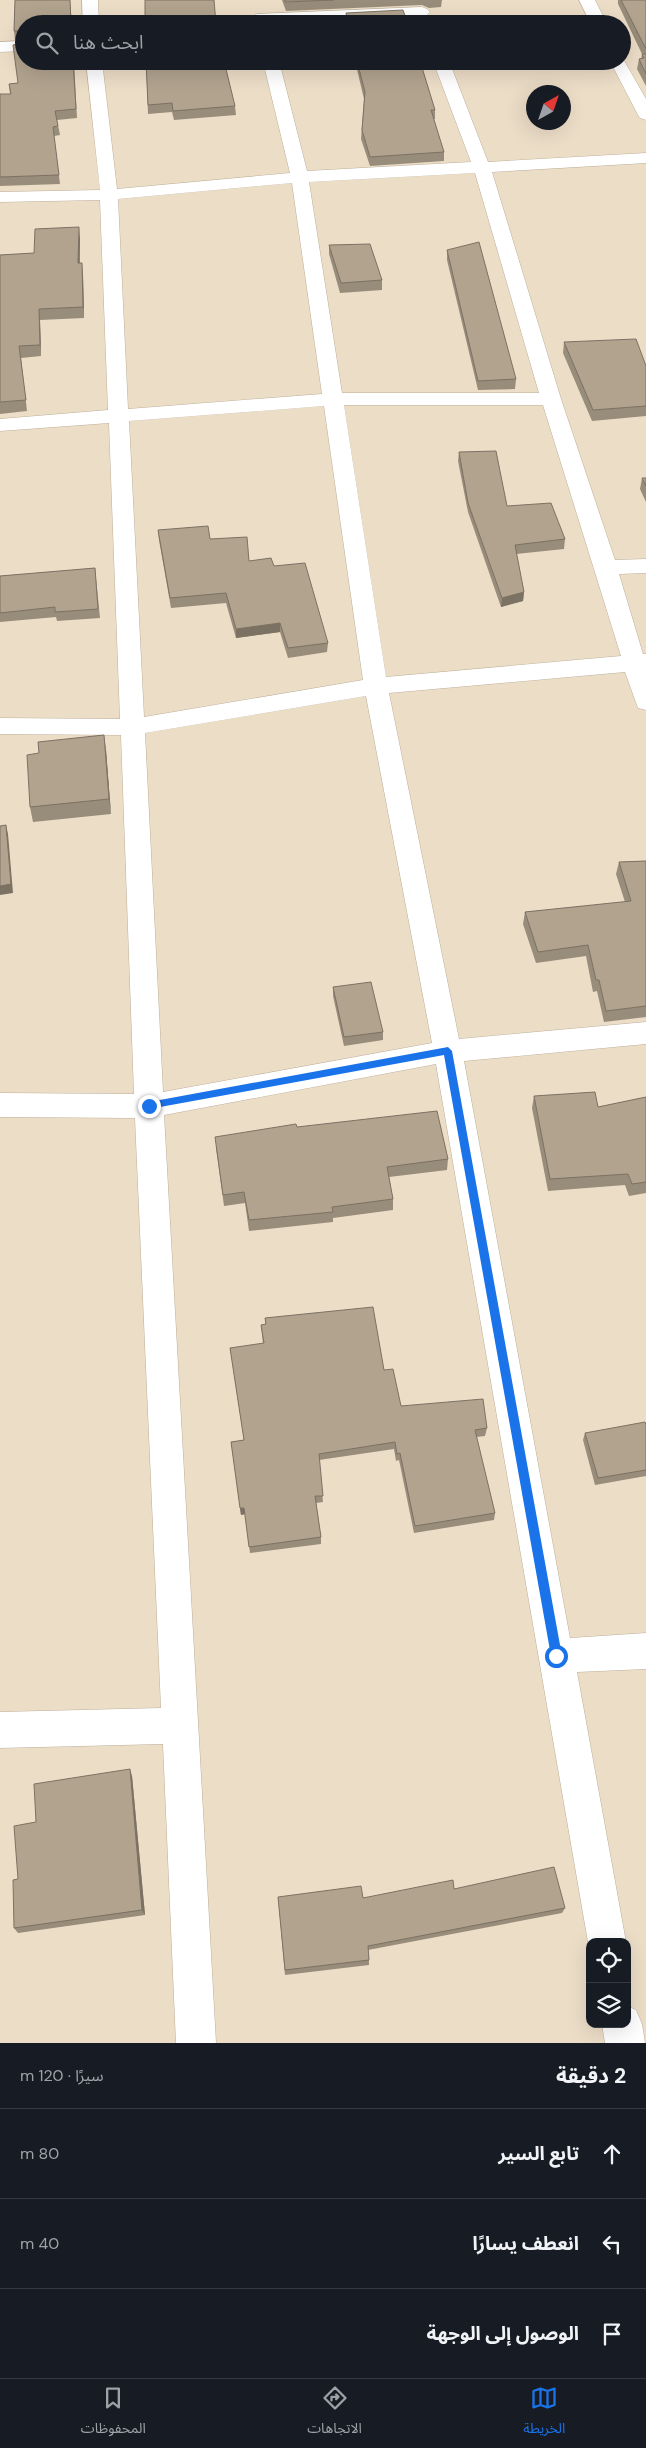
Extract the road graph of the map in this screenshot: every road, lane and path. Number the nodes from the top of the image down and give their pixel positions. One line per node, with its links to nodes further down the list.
1 (90, 0): 5 (street)
2 (254, 0): 6 (street)
3 (586, 0): 8 (street)
4 (423, 12): 7 (street)
5 (91, 15)
6 (257, 15)
7 (368, 15)
8 (594, 15)
9 (15, 46): 10 (street)
10 (0, 47)
11 (95, 70): 19 (street)
12 (273, 70): 18 (street)
13 (444, 70): 17 (street)
14 (623, 70): 15 (street)
15 (646, 115)
16 (646, 158): 17 (street)
17 (482, 168): 18 (street); 22 (street)
18 (300, 177): 19 (street); 21 (street)
19 (109, 195): 20 (street); 23 (street)
20 (0, 197)
21 (332, 399): 22 (street); 23 (street); 28 (street)
22 (551, 399): 26 (street)
23 (118, 415): 24 (street); 31 (street)
24 (0, 425)
25 (646, 566): 26 (street)
26 (606, 567): 27 (street)
27 (640, 663): 28 (street); 29 (street)
28 (376, 686): 31 (street); 33 (street)
29 (646, 702)
30 (0, 726): 31 (street)
31 (131, 728): 35 (street)
32 (646, 1033): 33 (street)
33 (448, 1051): 35 (street); 37 (street)
34 (0, 1105): 35 (street)
35 (149, 1106): 38 (street)
36 (646, 1651): 37 (street)
37 (556, 1656): 40 (street)
38 (180, 1726): 39 (street); 42 (street)
39 (0, 1730)
40 (606, 1938)
41 (623, 2028): 43 (street)
42 (196, 2043)
43 (625, 2043)

